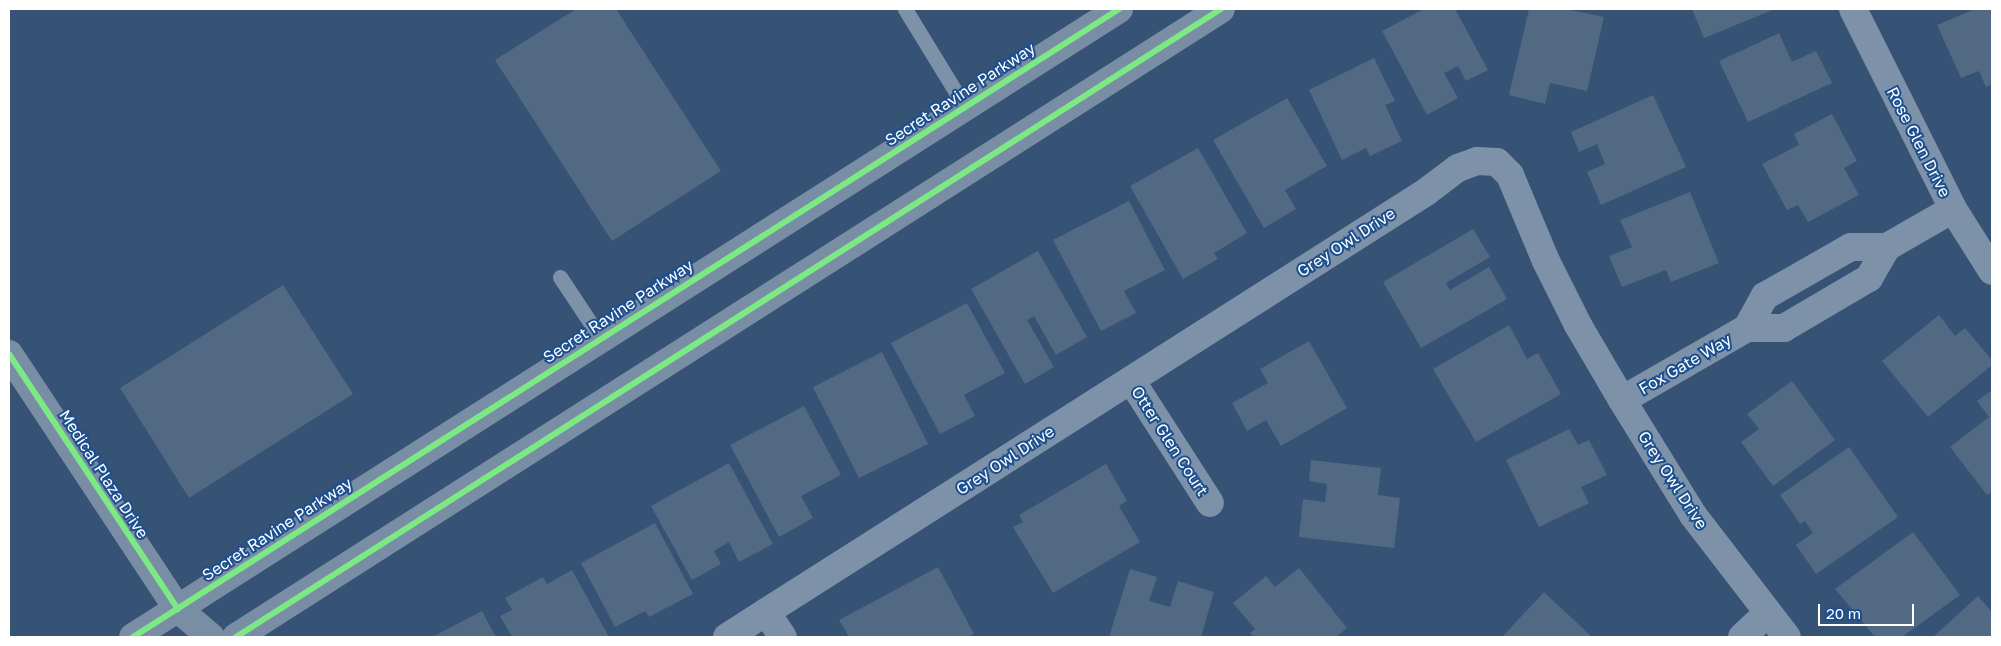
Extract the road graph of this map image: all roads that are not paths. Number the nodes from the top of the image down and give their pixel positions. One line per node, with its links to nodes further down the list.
1 (905, 9): 5 (lane)
2 (1118, 9): 5 (main road, Secret Ravine Parkway)
3 (1221, 9): 24 (main road)
4 (1853, 9): 6 (street, Rose Glen Drive)
5 (965, 107): 13 (main road, Secret Ravine Parkway)
6 (1953, 209): 7 (street, Fox Gate Way); 9 (street, Rose Glen Drive)
7 (1888, 247): 8 (street, Fox Gate Way); 11 (street, Fox Gate Way)
8 (1815, 268): 11 (street); 12 (street, Fox Gate Way)
9 (1992, 271)
10 (560, 277): 13 (lane)
11 (1833, 299): 12 (street, Fox Gate Way)
12 (1747, 328): 16 (street, Fox Gate Way)
13 (601, 339): 18 (main road, Secret Ravine Parkway)
14 (9, 354): 18 (main road, Medical Plaza Drive)
15 (1131, 380): 16 (street, Grey Owl Drive); 17 (street, Otter Glen Court); 19 (street, Grey Owl Drive)
16 (1622, 400): 20 (street, Grey Owl Drive)
17 (1210, 503)
18 (178, 609): 21 (main road, Secret Ravine Parkway); 22 (main road); 23 (main road)
19 (766, 612): 25 (street, Grey Owl Drive); 26 (street)
20 (1767, 614): 27 (street); 28 (street, Grey Owl Drive)
21 (133, 637)
22 (182, 637)
23 (210, 637)
24 (236, 637)
25 (727, 637)
26 (783, 637)
27 (1742, 637)
28 (1787, 637)

